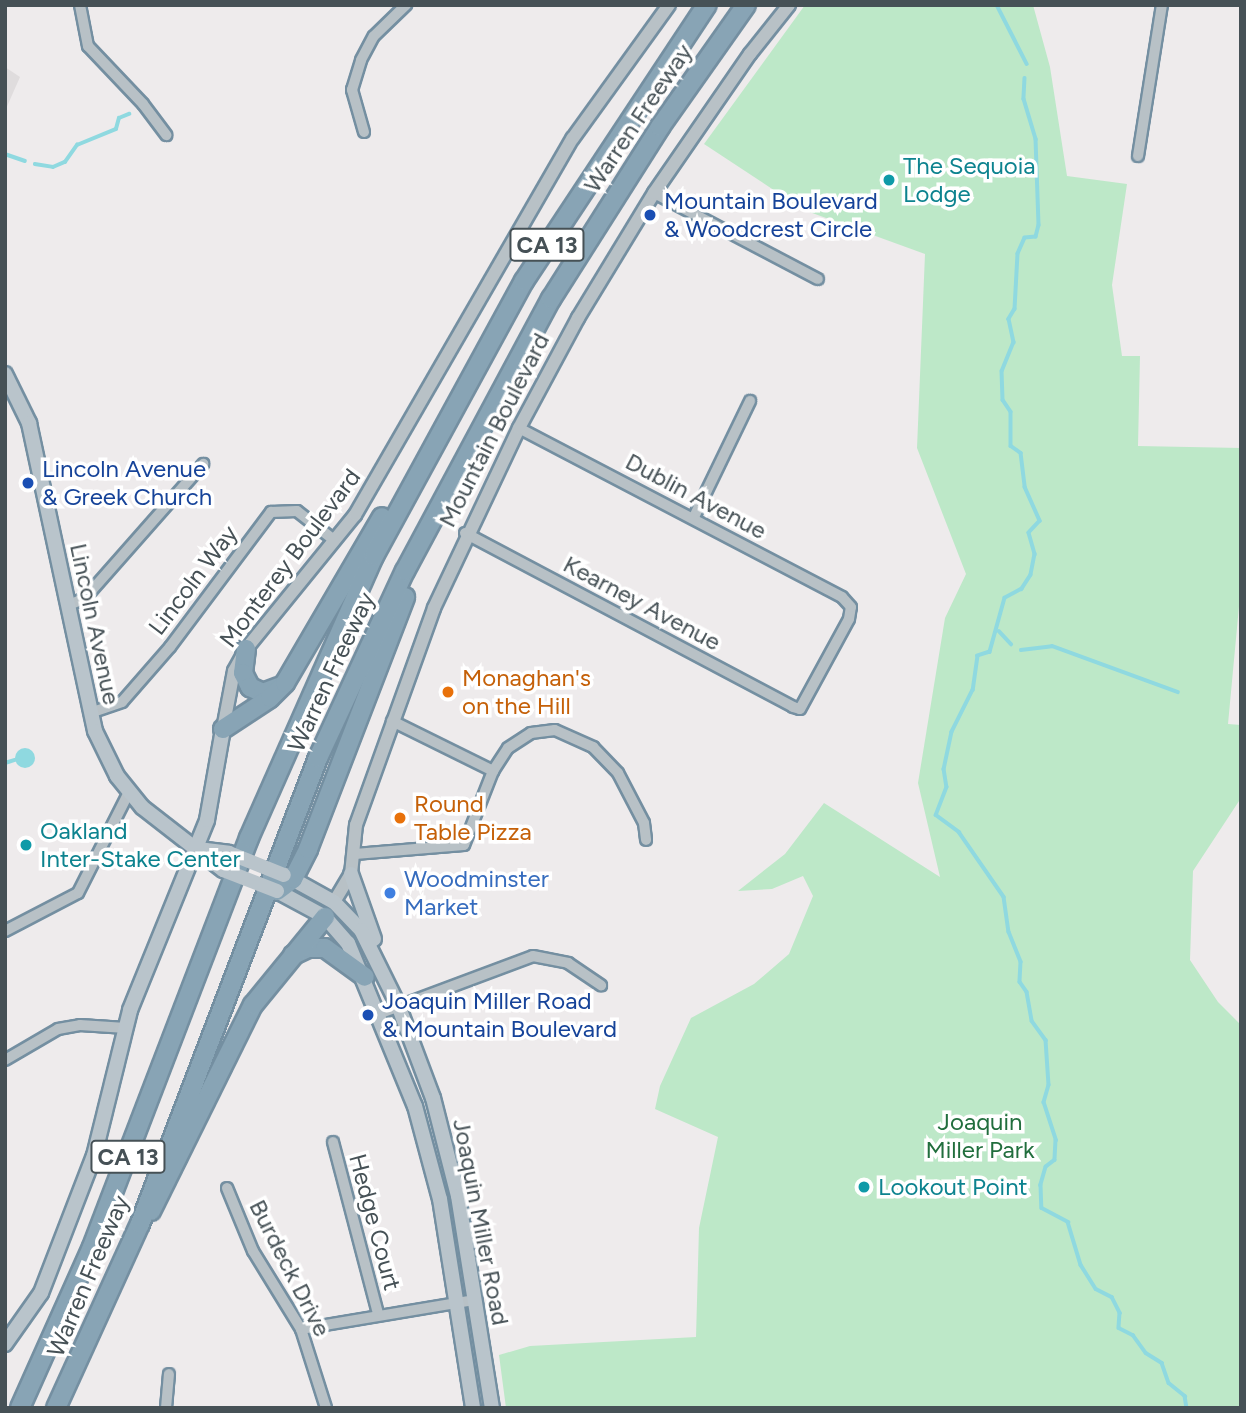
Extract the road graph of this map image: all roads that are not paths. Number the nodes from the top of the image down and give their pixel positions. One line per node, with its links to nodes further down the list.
1 (80, 5): 9 (street)
2 (406, 5): 8 (street)
3 (669, 5): 21 (street, Monterey Boulevard)
4 (707, 5): 18 (highway, Warren Freeway / CA 13)
5 (746, 5): 17 (highway, Warren Freeway / CA 13)
6 (789, 5): 11 (street, Mountain Boulevard)
7 (1162, 5): 10 (street)
8 (364, 132)
9 (166, 135)
10 (1138, 156)
11 (654, 194): 12 (street); 15 (street, Mountain Boulevard)
12 (818, 279)
13 (5, 374): 22 (main road, Lincoln Avenue)
14 (750, 401): 19 (street)
15 (519, 428): 19 (street, Dublin Avenue); 20 (street, Mountain Boulevard)
16 (203, 464): 22 (street)
17 (453, 477): 35 (highway); 48 (highway, Warren Freeway / CA 13)
18 (404, 495): 24 (highway); 55 (highway, Warren Freeway / CA 13)
19 (694, 517): 25 (street, Dublin Avenue)
20 (466, 533): 25 (street, Kearney Avenue); 27 (street, Mountain Boulevard)
21 (334, 540): 23 (street, Monterey Boulevard); 26 (street, Lincoln Way)
22 (67, 606): 26 (main road, Lincoln Avenue)
23 (246, 649): 24 (highway); 28 (street, Monterey Boulevard)
24 (285, 683): 28 (highway)
25 (800, 709)
26 (90, 713): 30 (main road, Lincoln Avenue)
27 (392, 721): 29 (street); 33 (street, Mountain Boulevard)
28 (223, 729): 32 (main road, Monterey Boulevard)
29 (494, 771): 31 (street); 33 (street)
30 (129, 792): 32 (main road, Lincoln Avenue); 37 (street)
31 (646, 840)
32 (198, 849): 35 (main road, Lincoln Avenue, bridge); 35 (main road, Lincoln Avenue, bridge); 44 (main road, Monterey Boulevard)
33 (355, 854): 34 (street, Mountain Boulevard)
34 (351, 874): 36 (street, Mountain Boulevard); 39 (main road)
35 (285, 882): 36 (main road, Lincoln Avenue); 36 (main road, Lincoln Avenue)
36 (329, 910): 38 (highway); 39 (main road, Joaquin Miller Road); 40 (main road, Joaquin Miller Road)
37 (5, 931)
38 (280, 966): 40 (highway); 48 (highway)
39 (384, 971): 42 (main road, Joaquin Miller Road)
40 (365, 977): 43 (main road, Joaquin Miller Road)
41 (601, 985): 42 (street)
42 (398, 1005): 43 (street); 49 (main road, Joaquin Miller Road)
43 (378, 1014): 50 (main road, Joaquin Miller Road)
44 (126, 1028): 45 (street); 53 (main road, Monterey Boulevard)
45 (5, 1060)
46 (333, 1142): 51 (street, Hedge Court)
47 (228, 1188): 52 (street, Burdeck Drive)
48 (140, 1224): 56 (highway, Warren Freeway / CA 13)
49 (475, 1300): 50 (street); 60 (main road, Joaquin Miller Road)
50 (456, 1303): 51 (street); 59 (main road, Joaquin Miller Road)
51 (378, 1313): 52 (street)
52 (301, 1329): 58 (street, Burdeck Drive)
53 (5, 1344)
54 (169, 1374): 57 (street)
55 (20, 1408)
56 (56, 1408)
57 (166, 1408)
58 (326, 1408)
59 (473, 1408)
60 (492, 1408)

